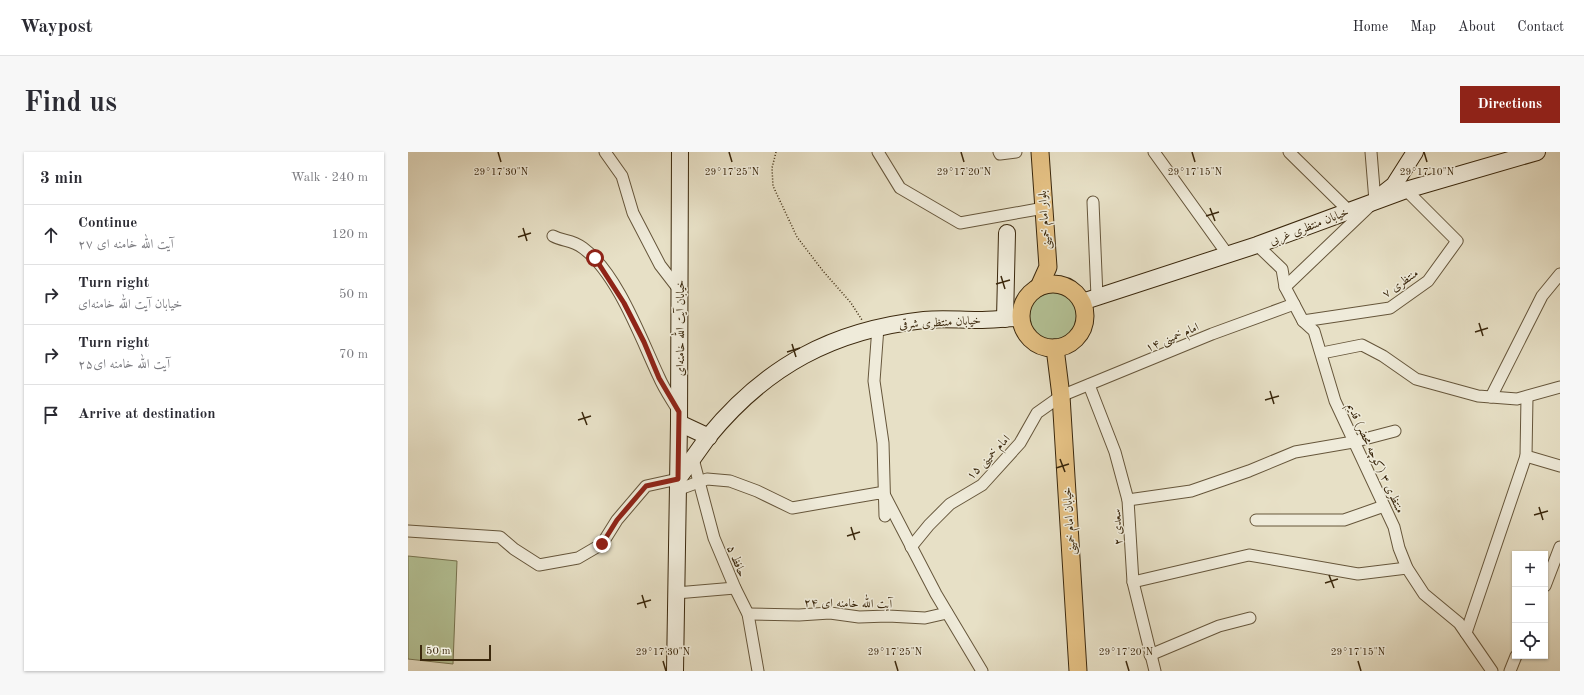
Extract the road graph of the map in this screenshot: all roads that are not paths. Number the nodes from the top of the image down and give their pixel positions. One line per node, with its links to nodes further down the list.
1 (605, 152): 26 (street)
2 (680, 152): 26 (main road, خیابان آیت الله خامنه‌ای)
3 (878, 152): 16 (street)
4 (999, 152): 5 (street)
5 (1016, 152)
6 (1040, 152): 16 (main road, بلوار امام خمینی)
7 (1051, 152): 23 (main road, بلوار امام خمینی)
8 (1154, 152): 21 (street)
9 (1289, 152): 17 (street)
10 (1371, 152): 14 (street)
11 (1414, 152): 13 (main road)
12 (1537, 152): 13 (main road, خیابان منتظری غربی)
13 (1400, 188): 14 (main road, خیابان منتظری غربی); 30 (street, منتظری ۷)
14 (1375, 201): 17 (main road, خیابان منتظری غربی); 25 (street)
15 (1093, 202): 27 (street)
16 (1044, 208): 24 (main road, بلوار امام خمینی)
17 (1349, 211): 20 (main road, خیابان منتظری غربی)
18 (1007, 233): 29 (main road)
19 (553, 236): 39 (street)
20 (1257, 246): 21 (main road, خیابان منتظری غربی); 25 (street, منتظری ۳ (کوچه محضر) قدیم)
21 (1228, 255): 27 (main road, خیابان منتظری غربی)
22 (1560, 274): 37 (street)
23 (1064, 286): 24 (main road); 27 (main road)
24 (1039, 287): 29 (main road)
25 (1285, 287): 28 (street, منتظری ۳ (کوچه محضر) قدیم)
26 (680, 290): 39 (main road, خیابان آیت الله خامنه‌ای)
27 (1090, 299): 32 (main road)
28 (1294, 304): 30 (street, منتظری ۳ (کوچه محضر) قدیم); 34 (street, امام خمینی ۱۴)
29 (1013, 318): 31 (main road, خیابان منتظری شرقی); 32 (main road)
30 (1302, 320): 33 (street, منتظری ۳ (کوچه محضر) قدیم)
31 (873, 329): 41 (main road, خیابان منتظری شرقی); 47 (street)
32 (1055, 348): 36 (main road, خیابان امام خمینی)
33 (1322, 353): 37 (street); 42 (street, منتظری ۳ (کوچه محضر) قدیم)
34 (1089, 384): 36 (street, امام خمینی ۱۴); 48 (street, سعدی ۲)
35 (1560, 387): 38 (street)
36 (1061, 396): 53 (street, امام خمینی ۱۵); 69 (main road, خیابان امام خمینی)
37 (1491, 397): 38 (street)
38 (1527, 397): 43 (street)
39 (679, 418): 41 (main road); 46 (main road, خیابان آیت الله خامنه‌ای)
40 (1395, 431): 42 (street)
41 (709, 437): 44 (main road, خیابان منتظری شرقی)
42 (1353, 442): 48 (street); 49 (street, منتظری ۳ (کوچه محضر) قدیم)
43 (1526, 456): 45 (street); 63 (street)
44 (693, 459): 46 (main road, خیابان منتظری شرقی); 58 (street, حافظ ۵)
45 (1560, 466)
46 (678, 484): 47 (street); 52 (street); 59 (main road, خیابان آیت الله خامنه‌ای)
47 (885, 496): 50 (street); 53 (street)
48 (1128, 500): 57 (street, سعدی ۲)
49 (1384, 506): 51 (street); 55 (street, منتظری ۳ (کوچه محضر) قدیم)
50 (885, 516)
51 (1256, 520)
52 (408, 531)
53 (911, 547): 60 (street)
54 (1560, 547): 56 (street)
55 (1407, 568): 57 (street); 63 (street, منتظری ۳ (کوچه محضر) قدیم)
56 (1548, 578)
57 (1133, 582): 64 (street, سعدی ۲)
58 (735, 588): 59 (street); 61 (street, حافظ ۵)
59 (676, 593): 66 (main road, خیابان آیت الله خامنه‌ای)
60 (947, 613): 61 (street, آیت الله خامنه ای ۲۴); 68 (street)
61 (748, 614): 67 (street, حافظ ۵)
62 (1250, 618): 64 (street)
63 (1466, 633): 71 (street, منتظری ۳ (کوچه محضر) قدیم)
64 (1150, 655): 70 (street, سعدی ۲)
65 (1515, 659): 72 (street)
66 (675, 671)
67 (758, 671)
68 (982, 671)
69 (1078, 671)
70 (1155, 671)
71 (1492, 671)
72 (1510, 671)

